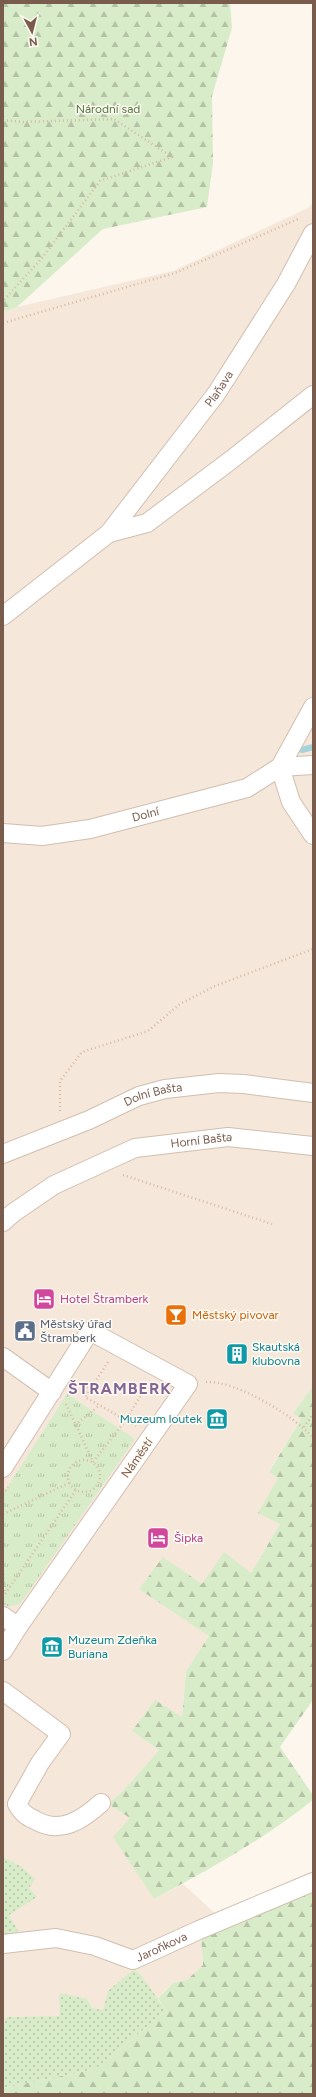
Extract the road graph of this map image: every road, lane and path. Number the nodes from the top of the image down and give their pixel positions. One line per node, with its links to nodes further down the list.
1 (3, 120): 4 (path)
2 (298, 218): 5 (path)
3 (313, 233): 7 (street, Plaňava)
4 (3, 301)
5 (3, 324)
6 (313, 395): 7 (street, Plaňava)
7 (109, 533): 8 (street, Plaňava)
8 (3, 616)
9 (313, 707): 11 (street, Dolní)
10 (313, 765): 11 (street, Dolní)
11 (280, 767): 12 (street, Dolní); 13 (street)
12 (3, 833)
13 (313, 835)
14 (313, 949): 16 (path)
15 (313, 1093): 16 (street, Dolní Bašta)
16 (60, 1132): 18 (street, Dolní Bašta)
17 (313, 1146): 19 (street, Horní Bašta)
18 (3, 1154)
19 (94, 1165): 20 (street, Horní Bašta); 21 (path)
20 (3, 1222)
21 (272, 1224)
22 (3, 1357): 24 (street)
23 (188, 1384): 24 (street); 30 (path); 31 (street, Náměstí)
24 (52, 1392): 29 (path); 34 (street)
25 (85, 1397): 26 (path)
26 (100, 1405): 28 (path); 29 (path)
27 (313, 1414): 30 (path)
28 (126, 1420): 31 (path); 33 (path)
29 (75, 1425): 33 (path)
30 (304, 1427): 32 (path)
31 (152, 1436): 40 (street, Náměstí)
32 (313, 1438)
33 (93, 1462): 35 (path); 36 (path)
34 (3, 1468)
35 (69, 1483): 36 (path); 37 (path)
36 (76, 1490): 38 (path)
37 (3, 1514)
38 (3, 1570)
39 (3, 1616): 40 (street)
40 (18, 1627): 41 (street, Náměstí)
41 (3, 1651)
42 (3, 1692): 43 (street)
43 (101, 1803)
44 (313, 1882): 45 (street, Jaroňkova)
45 (3, 1944)

